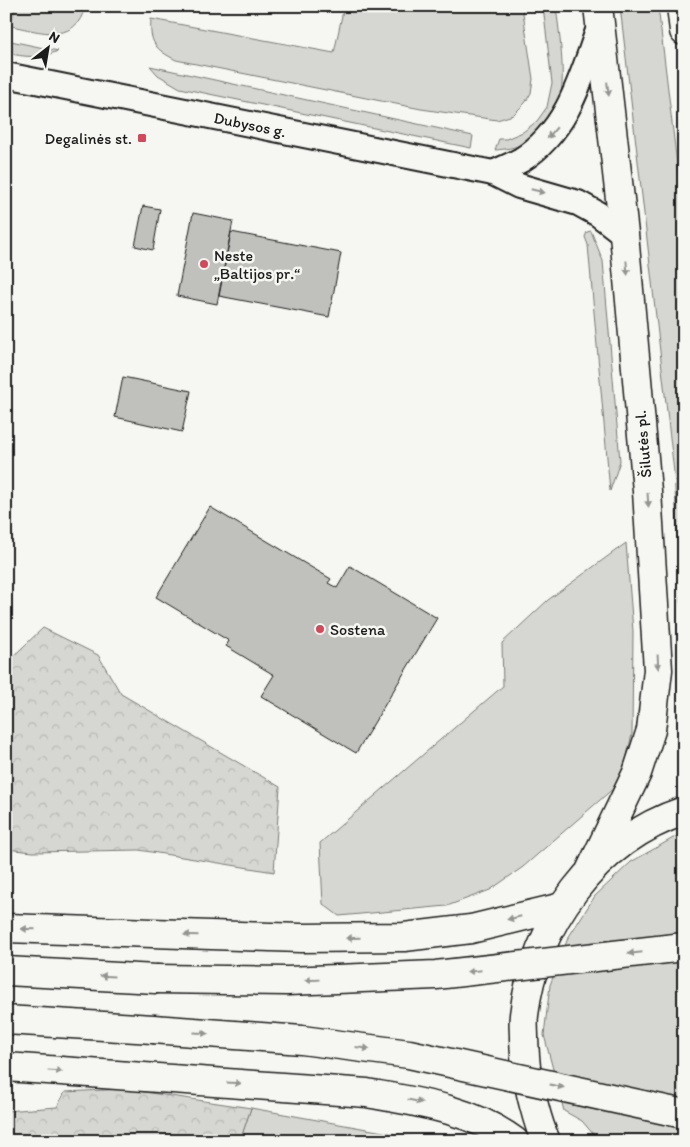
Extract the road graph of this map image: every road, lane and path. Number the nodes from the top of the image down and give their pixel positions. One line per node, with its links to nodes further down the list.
1 (681, 6): 3 (main road)
2 (599, 16): 5 (street, one-way to 5); 6 (main road, Šilutės pl., one-way to 6)
3 (684, 30)
4 (6, 75): 5 (street, Dubysos g.)
5 (493, 173): 6 (street, Dubysos g., one-way to 6)
6 (624, 234): 8 (main road, Šilutės pl., one-way to 8)
7 (684, 811): 8 (main road)
8 (590, 871): 9 (main road)
9 (562, 907): 10 (main road, one-way to 10); 17 (main road)
10 (6, 928)
11 (684, 947): 12 (main road, one-way to 12, bridge)
12 (6, 970)
13 (6, 1020): 15 (main road, one-way to 15, bridge)
14 (6, 1067): 16 (main road, one-way to 16)
15 (684, 1114)
16 (514, 1141)
17 (546, 1141)

